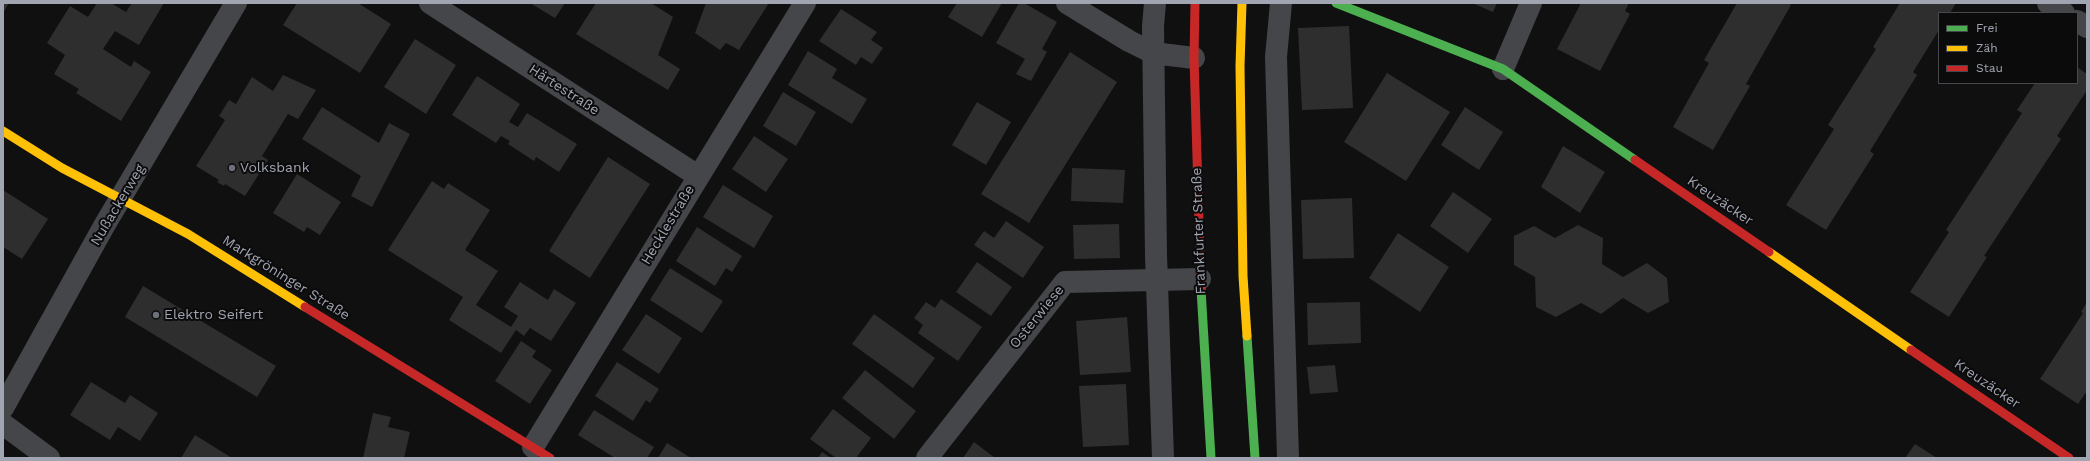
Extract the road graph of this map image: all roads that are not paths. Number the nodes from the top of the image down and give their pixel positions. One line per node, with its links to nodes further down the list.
1 (236, 3): 20 (street, Nußackerweg)
2 (430, 3): 19 (street, Härtestraße)
3 (805, 3): 19 (street, Hecklestraße)
4 (1067, 3): 15 (street)
5 (1155, 3): 15 (street)
6 (1195, 3): 16 (main road, Frankfurter Straße)
7 (1242, 3): 30 (main road)
8 (1281, 3): 31 (street)
9 (1336, 3): 17 (main road, Kreuzäcker)
10 (1531, 3): 17 (street)
11 (2048, 3): 12 (street)
12 (2062, 12)
13 (2078, 22): 14 (street)
14 (2087, 27)
15 (1154, 54): 16 (street); 21 (street)
16 (1194, 58): 22 (main road, Frankfurter Straße)
17 (1503, 69): 32 (main road, Kreuzäcker)
18 (3, 131): 20 (main road, Markgröninger Straße)
19 (698, 176): 25 (street, Hecklestraße)
20 (121, 200): 23 (street, Nußackerweg); 25 (main road, Markgröninger Straße)
21 (1156, 279): 22 (street, Osterwiese); 27 (street, Osterwiese); 28 (street)
22 (1200, 279): 29 (main road, Frankfurter Straße)
23 (3, 408)
24 (3, 424): 26 (street)
25 (541, 453)
26 (49, 458)
27 (927, 458)
28 (1163, 458)
29 (1211, 458)
30 (1255, 458)
31 (1288, 458)
32 (2070, 458)

